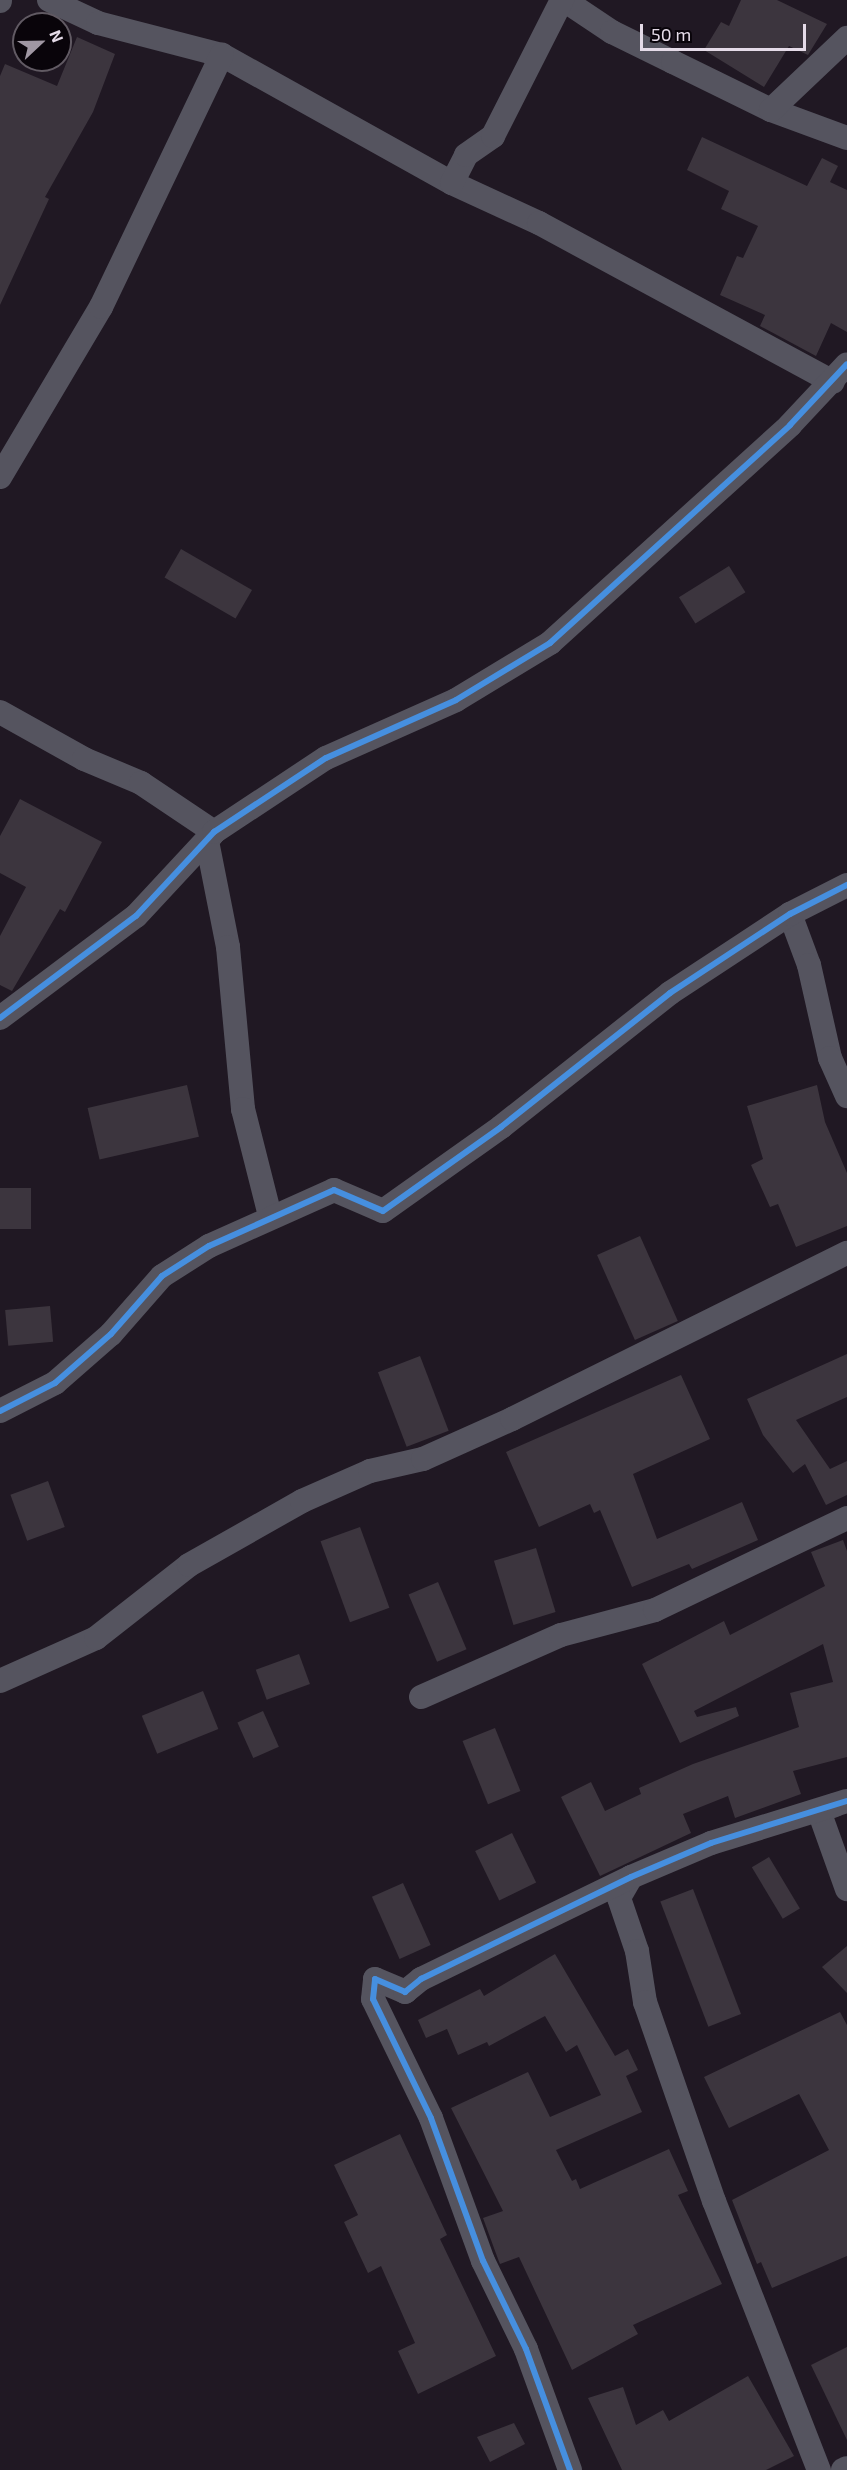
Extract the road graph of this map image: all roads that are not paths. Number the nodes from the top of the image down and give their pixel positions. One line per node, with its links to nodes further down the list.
1 (49, 0): 4 (street)
2 (563, 0): 5 (street); 7 (street)
3 (847, 38): 5 (street)
4 (222, 55): 7 (street); 9 (street)
5 (771, 110): 6 (street)
6 (847, 138)
7 (452, 183): 8 (street)
8 (840, 373): 11 (street)
9 (0, 477)
10 (0, 712): 11 (street)
11 (214, 832): 14 (street); 16 (street)
12 (847, 885): 13 (street)
13 (790, 914): 15 (street); 16 (street)
14 (5, 1009)
15 (847, 1096)
16 (270, 1216): 18 (street)
17 (847, 1253): 20 (street)
18 (0, 1411)
19 (847, 1518): 21 (street)
20 (0, 1681)
21 (421, 1697)
22 (845, 1802): 23 (street); 24 (street)
23 (630, 1877): 26 (street); 27 (street)
24 (847, 1889)
25 (847, 2468): 28 (street)
26 (570, 2470)
27 (819, 2470)
28 (843, 2470)

